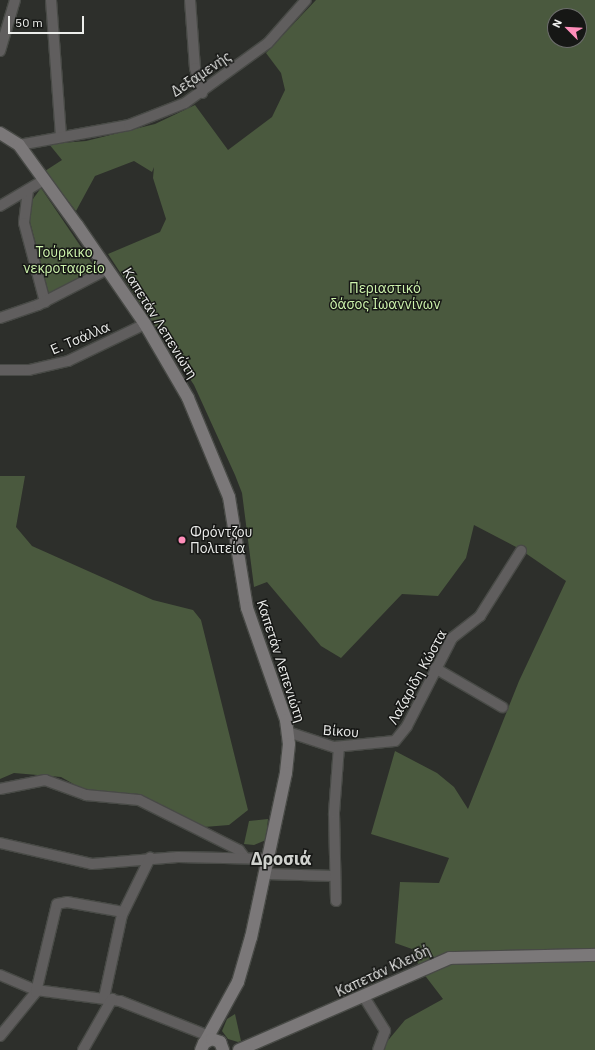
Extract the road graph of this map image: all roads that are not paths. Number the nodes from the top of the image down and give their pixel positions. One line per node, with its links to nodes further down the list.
1 (15, 0): 5 (street)
2 (52, 0): 8 (street)
3 (190, 0): 6 (street)
4 (306, 0): 6 (street, Δεξαμενής)
5 (0, 51)
6 (202, 92): 8 (street, Δεξαμενής)
7 (0, 132): 9 (street)
8 (61, 136): 9 (street, Δεξαμενής)
9 (19, 145): 10 (street, Καπετάν Λεπενιώτη)
10 (44, 180): 11 (street); 13 (street, Καπετάν Λεπενιώτη)
11 (28, 190): 12 (street); 14 (street)
12 (0, 206)
13 (108, 269): 14 (street); 16 (street, Καπετάν Λεπενιώτη)
14 (45, 302): 15 (street)
15 (0, 318)
16 (145, 324): 17 (street, Ε. Τσάλλα); 21 (street, Καπετάν Λεπενιώτη)
17 (0, 370)
18 (521, 550): 19 (street, Λαζαρίδη Κώστα)
19 (435, 668): 20 (street); 22 (street, Λαζαρίδη Κώστα)
20 (502, 707)
21 (288, 732): 23 (street, Βίκου); 28 (street, Καπετάν Λεπενιώτη)
22 (393, 742): 23 (street, Βίκου)
23 (339, 747): 30 (street)
24 (0, 788): 27 (street)
25 (0, 843): 26 (street)
26 (150, 858): 27 (street); 32 (street)
27 (245, 858): 28 (street)
28 (270, 858): 29 (street, Καπετάν Λεπενιώτη)
29 (267, 874): 30 (street); 39 (street, Καπετάν Λεπενιώτη)
30 (334, 876): 31 (street)
31 (336, 901)
32 (123, 912): 35 (street); 37 (street)
33 (595, 955): 36 (street, Καπετάν Κλειδή)
34 (0, 975): 35 (street)
35 (36, 990): 37 (street); 38 (street)
36 (364, 997): 42 (street, Καπετάν Κλειδή); 43 (street)
37 (108, 999): 39 (street); 40 (street)
38 (0, 1036)
39 (210, 1043): 41 (street)
40 (83, 1050)
41 (234, 1050)
42 (239, 1050)
43 (378, 1050)

